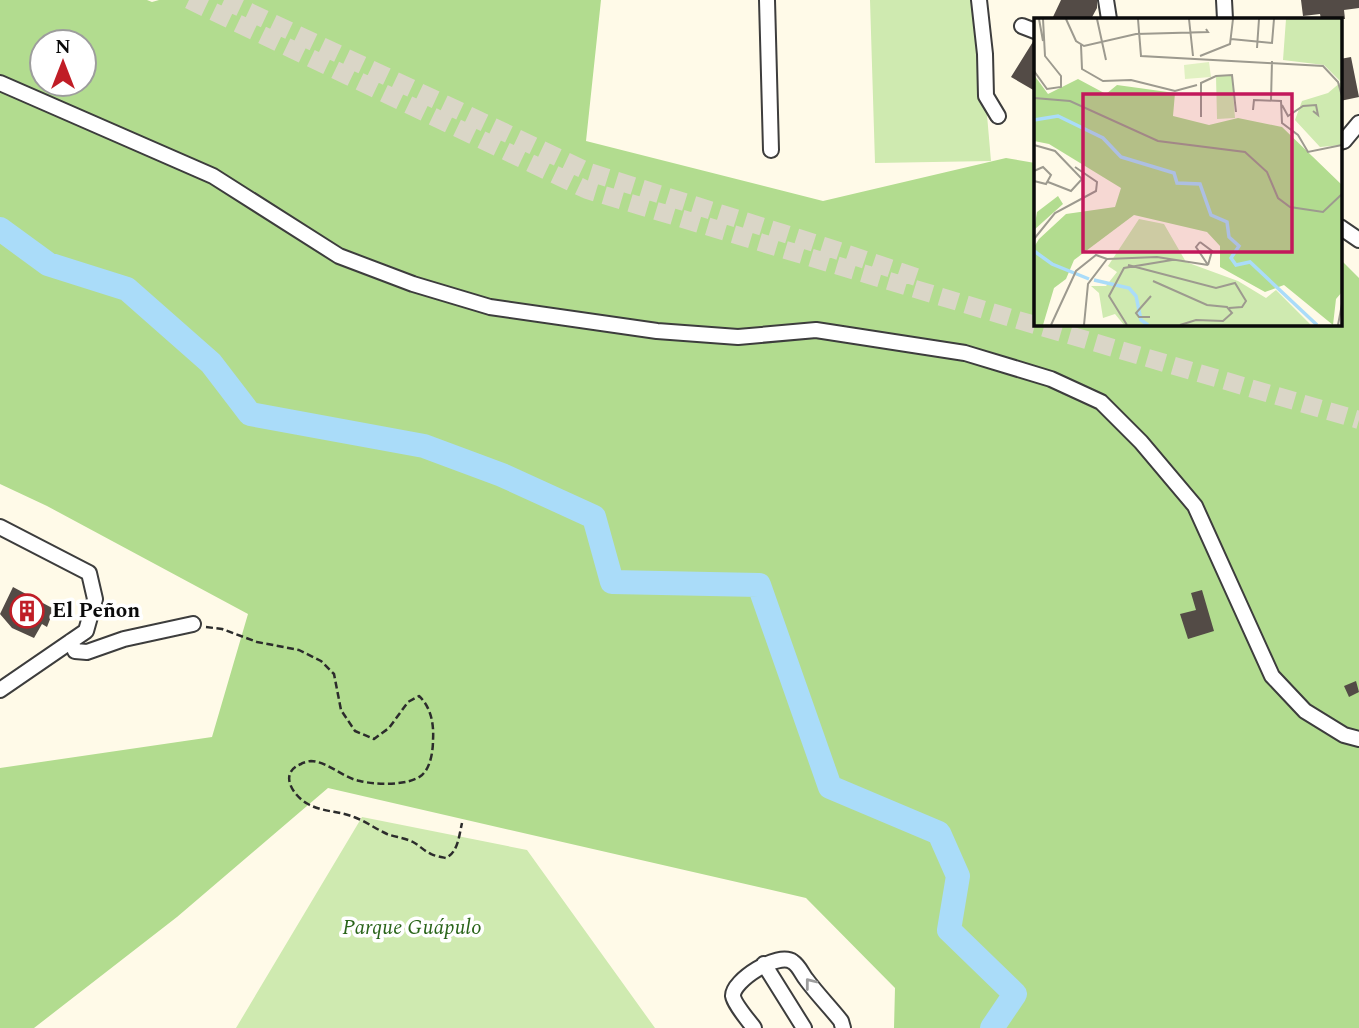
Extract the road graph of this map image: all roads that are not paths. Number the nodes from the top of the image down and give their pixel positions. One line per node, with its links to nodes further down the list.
1 (767, 0): 11 (street)
2 (979, 0): 8 (street)
3 (1106, 0): 5 (street)
4 (1224, 0): 6 (street)
5 (1109, 18)
6 (1225, 18)
7 (0, 83): 18 (street)
8 (998, 116)
9 (1359, 123): 10 (street)
10 (1342, 142)
11 (771, 150)
12 (1342, 227): 13 (street)
13 (1359, 240)
14 (2, 525): 16 (street)
15 (193, 624): 16 (street)
16 (71, 641): 17 (street)
17 (0, 690)
18 (1359, 739)
19 (764, 964): 20 (street); 21 (street); 22 (street, one-way to 19)
20 (754, 1028)
21 (804, 1028)
22 (843, 1028)

